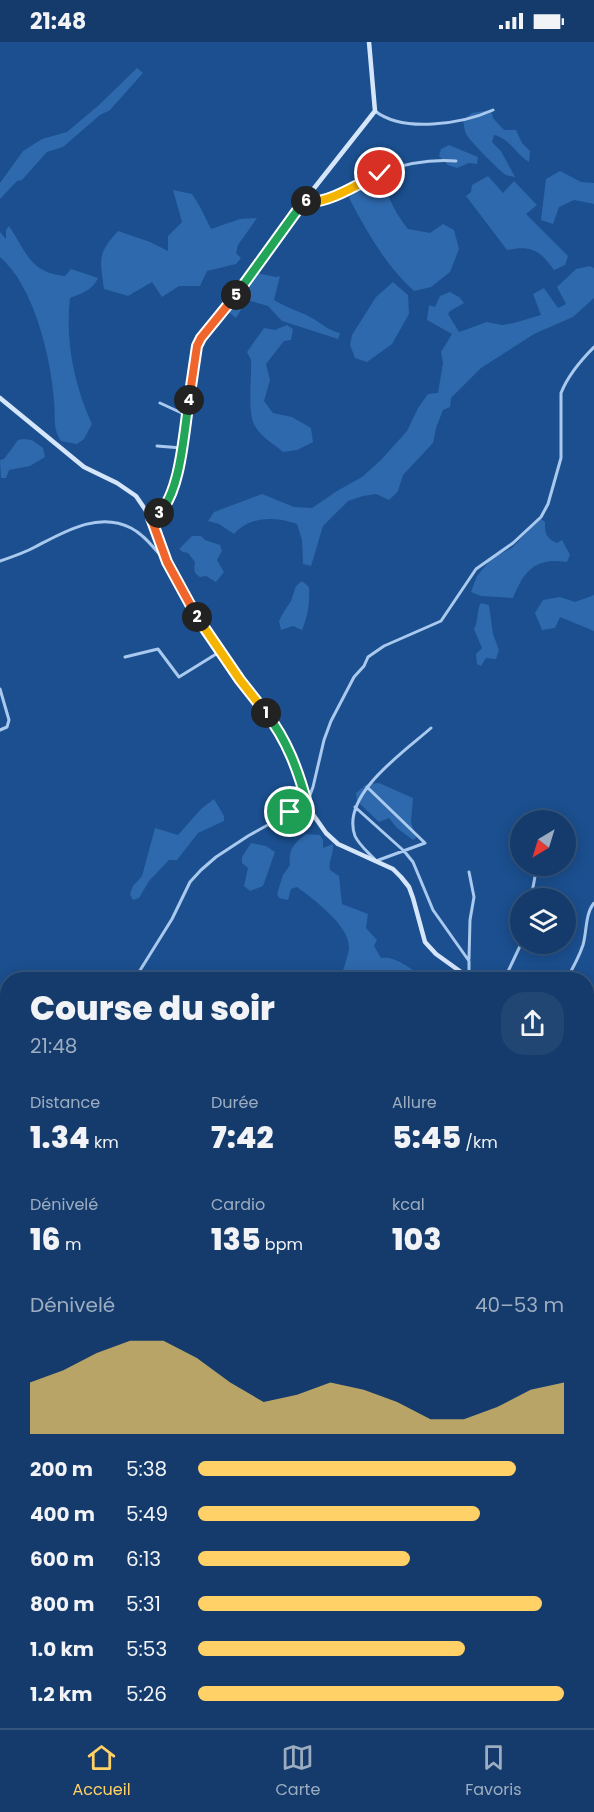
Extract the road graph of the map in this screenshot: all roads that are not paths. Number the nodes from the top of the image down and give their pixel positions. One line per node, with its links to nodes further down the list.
1 (369, 42): 3 (main road)
2 (493, 110): 3 (street)
3 (375, 111): 5 (main road)
4 (456, 161): 5 (street)
5 (304, 201): 9 (main road)
6 (594, 347): 21 (street)
7 (0, 398): 12 (main road)
8 (160, 403): 9 (street)
9 (186, 415): 11 (main road)
10 (158, 446): 11 (street)
11 (182, 448): 12 (main road)
12 (151, 518): 14 (main road)
13 (0, 561): 14 (street)
14 (167, 562): 15 (main road)
15 (221, 651): 16 (street); 21 (main road)
16 (125, 657)
17 (0, 689): 19 (street)
18 (431, 728): 20 (street)
19 (0, 730)
20 (368, 786): 22 (street); 23 (street)
21 (307, 803): 24 (main road); 29 (street)
22 (355, 806): 23 (street); 24 (street)
23 (404, 851): 24 (street); 28 (street)
24 (376, 861): 30 (main road)
25 (469, 872): 28 (street)
26 (594, 903): 33 (street)
27 (516, 954): 32 (street)
28 (469, 961): 31 (street)
29 (139, 972)
30 (461, 972)
31 (469, 972)
32 (508, 972)
33 (571, 972)

